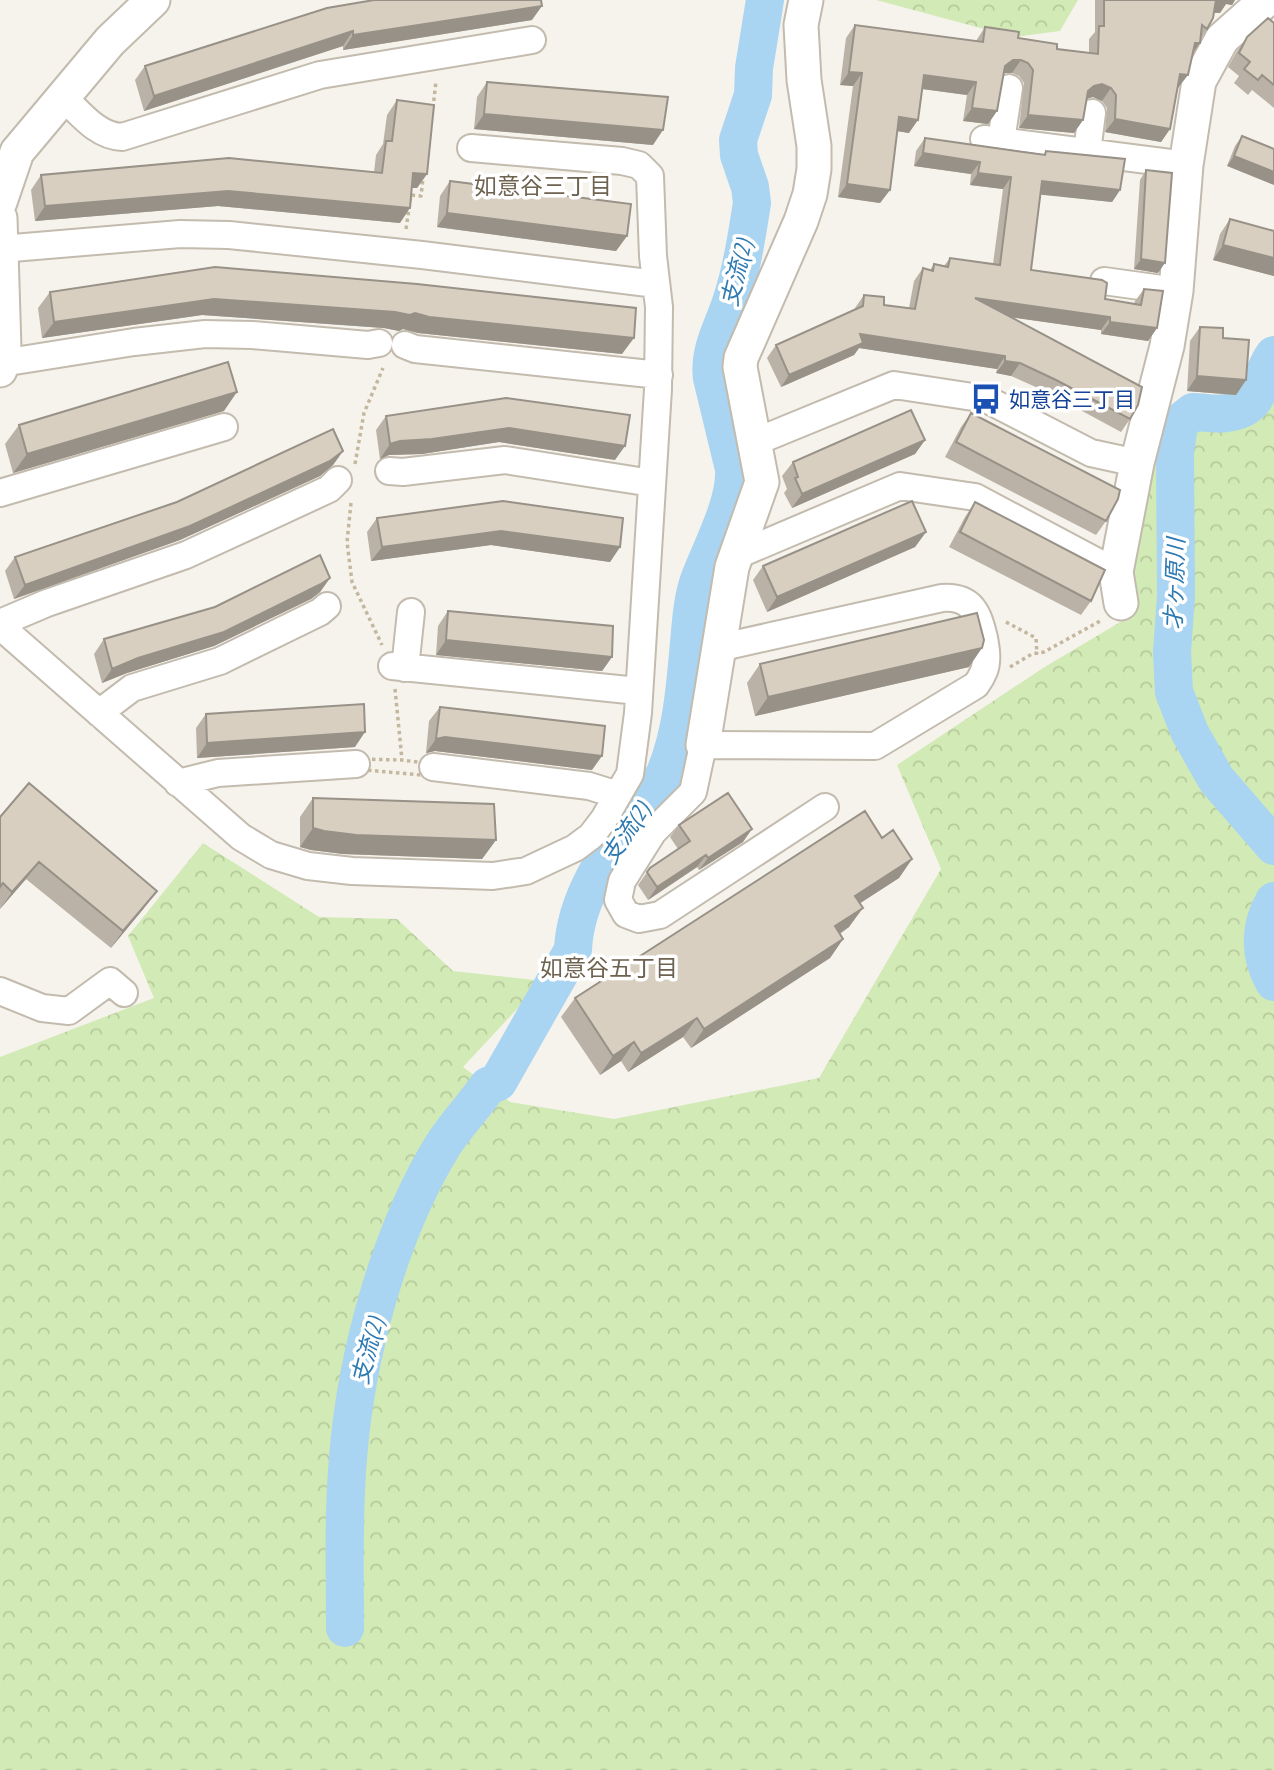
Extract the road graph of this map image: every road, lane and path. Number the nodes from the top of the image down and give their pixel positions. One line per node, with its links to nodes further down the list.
1 (153, 0): 6 (street)
2 (806, 0): 20 (street)
3 (1266, 0): 10 (street)
4 (532, 40): 6 (street)
5 (1009, 88): 9 (street)
6 (63, 97): 11 (street)
7 (1092, 113): 9 (street)
8 (471, 148): 15 (street)
9 (1087, 152): 10 (street)
10 (1186, 165): 16 (street)
11 (0, 202)
12 (0, 218): 13 (street)
13 (1, 249): 15 (street); 17 (street)
14 (1104, 281): 16 (street)
15 (656, 284): 18 (street)
16 (1176, 291): 21 (street)
17 (1, 367): 18 (street)
18 (659, 375): 24 (street)
19 (224, 427): 25 (street)
20 (755, 442): 21 (street); 26 (street)
21 (1137, 463): 27 (street)
22 (389, 471): 24 (street)
23 (338, 480): 31 (street)
24 (652, 483): 35 (street)
25 (0, 493)
26 (735, 556): 27 (street); 32 (street)
27 (1118, 588): 33 (path)
28 (327, 606): 36 (street)
29 (411, 612): 35 (street)
30 (979, 617): 32 (street); 33 (path); 34 (street)
31 (0, 624): 36 (street)
32 (718, 648): 37 (street)
33 (1037, 654): 34 (path)
34 (983, 673): 37 (street)
35 (638, 691): 41 (street)
36 (99, 713): 40 (street)
37 (703, 745): 42 (street)
38 (356, 764): 39 (path); 39 (path); 40 (street)
39 (433, 767): 41 (street)
40 (178, 783): 41 (street)
41 (618, 795)
42 (825, 807)
43 (0, 991): 44 (street)
44 (124, 993)

